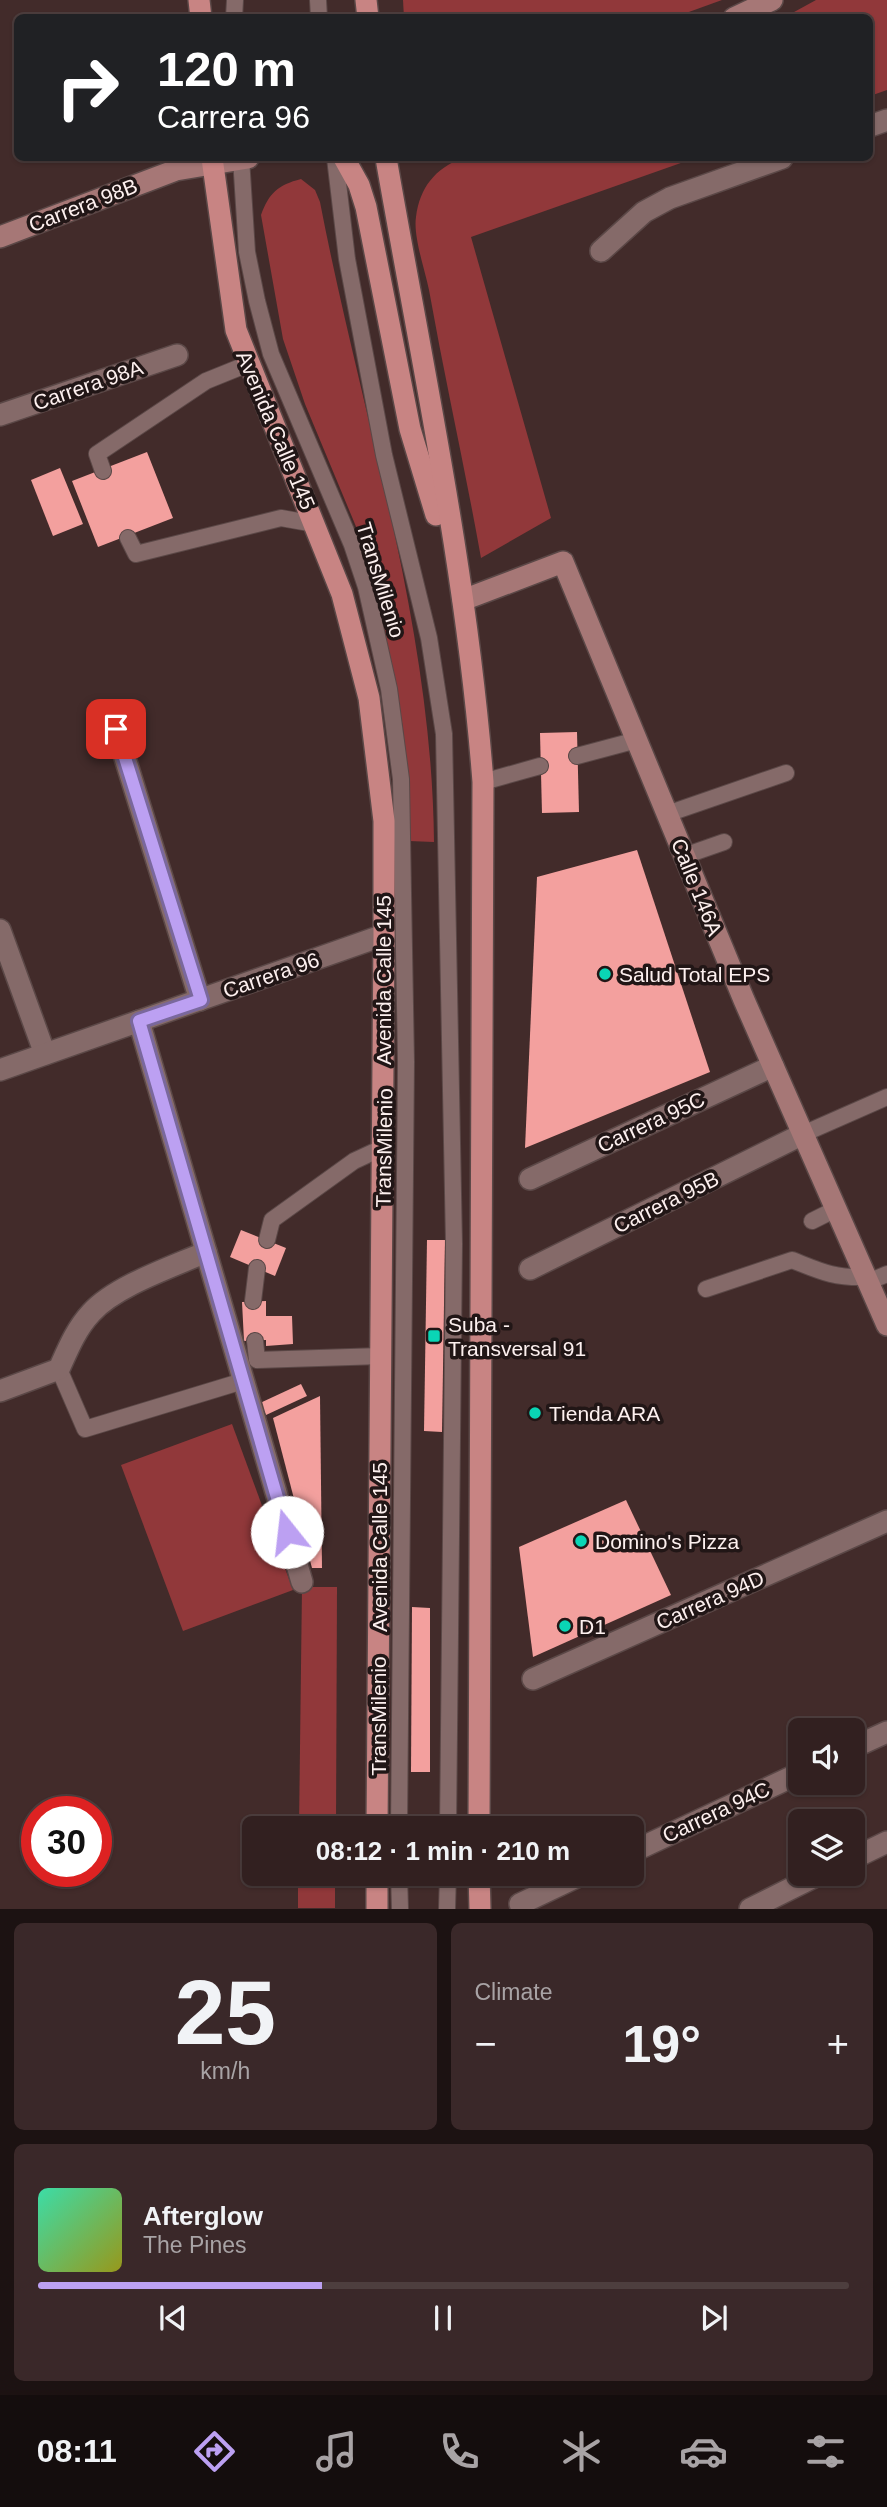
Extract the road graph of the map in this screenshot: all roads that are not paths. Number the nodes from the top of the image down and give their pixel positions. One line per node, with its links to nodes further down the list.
1 (772, 0): 2 (street)
2 (742, 14)
3 (212, 161): 9 (street, Carrera 98B); 12 (main road, Avenida Calle 145)
4 (243, 161): 60 (lane, TransMilenio)
5 (335, 161): 61 (lane, TransMilenio)
6 (346, 161): 17 (main road)
7 (387, 161): 17 (main road)
8 (774, 161): 10 (street)
9 (0, 237)
10 (601, 251)
11 (177, 355): 13 (street, Carrera 98A)
12 (248, 364): 14 (lane); 15 (main road, Avenida Calle 145)
13 (0, 415)
14 (103, 471)
15 (315, 524): 16 (lane); 28 (main road, Avenida Calle 145)
16 (128, 538)
17 (463, 600): 19 (street, Calle 146A); 23 (main road)
18 (116, 729): 29 (street)
19 (637, 740): 20 (lane); 24 (street, Calle 146A)
20 (577, 756)
21 (540, 766): 23 (lane)
22 (786, 773): 24 (lane)
23 (483, 782): 62 (main road)
24 (667, 814): 26 (street, Calle 146A)
25 (724, 842): 26 (lane)
26 (684, 856): 32 (street, Calle 146A)
27 (0, 930): 31 (street)
28 (384, 935): 29 (street, Carrera 96); 36 (main road, Avenida Calle 145)
29 (201, 1000): 30 (street, Carrera 96)
30 (139, 1021): 31 (street, Carrera 96); 41 (street)
31 (45, 1054): 33 (street, Carrera 96)
32 (773, 1066): 35 (street, Calle 146A); 37 (street, Carrera 95C)
33 (0, 1070)
34 (887, 1097): 35 (lane)
35 (803, 1135): 38 (street, Calle 146A); 43 (street, Carrera 95B)
36 (382, 1148): 40 (lane); 49 (main road, Avenida Calle 145)
37 (530, 1179)
38 (836, 1209): 39 (lane); 44 (street, Calle 146A)
39 (812, 1221)
40 (267, 1240)
41 (206, 1252): 50 (street); 51 (street)
42 (257, 1268): 46 (lane)
43 (530, 1269)
44 (878, 1278): 45 (lane); 47 (street, Calle 146A)
45 (706, 1289)
46 (253, 1301)
47 (887, 1325)
48 (255, 1340): 49 (lane)
49 (381, 1356): 59 (main road, Avenida Calle 145)
50 (59, 1369): 51 (lane); 52 (street)
51 (243, 1381): 54 (street)
52 (0, 1391)
53 (887, 1521): 55 (street, Carrera 94D)
54 (302, 1582)
55 (533, 1679)
56 (887, 1732): 57 (street)
57 (865, 1742)
58 (788, 1779): 64 (street, Carrera 94C)
59 (377, 1816)
60 (399, 1816)
61 (448, 1816)
62 (479, 1816)
63 (887, 1842): 65 (street)
64 (644, 1846)
65 (865, 1852)
66 (377, 1886): 73 (main road)
67 (399, 1886): 74 (lane)
68 (448, 1886): 75 (lane)
69 (479, 1886): 76 (main road)
70 (560, 1886): 72 (street)
71 (796, 1886): 77 (street)
72 (522, 1906)
73 (377, 1909)
74 (400, 1909)
75 (447, 1909)
76 (480, 1909)
77 (750, 1909)

